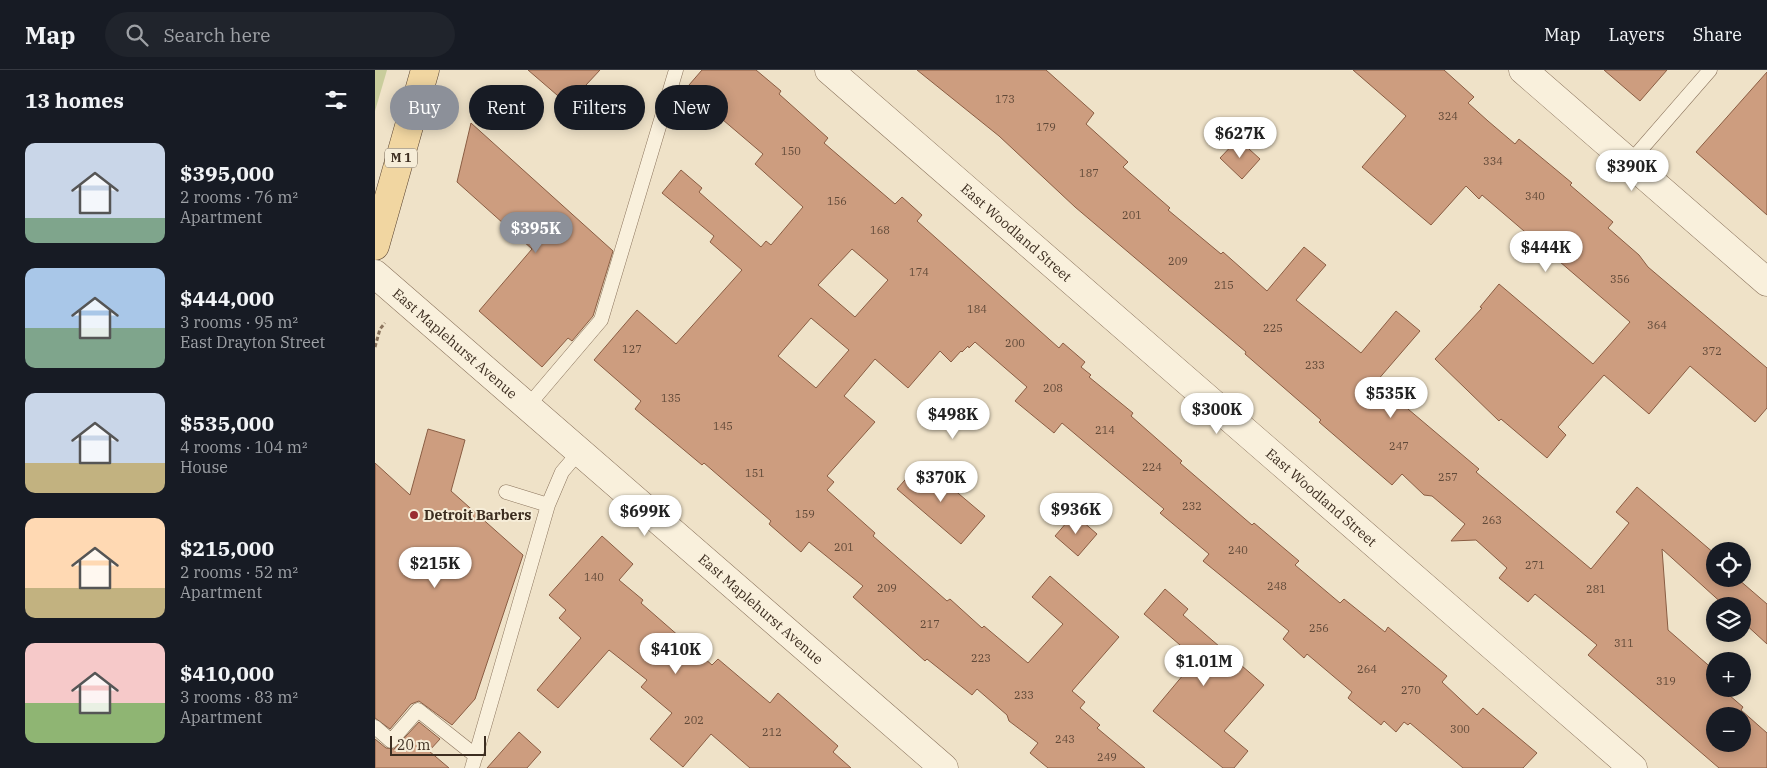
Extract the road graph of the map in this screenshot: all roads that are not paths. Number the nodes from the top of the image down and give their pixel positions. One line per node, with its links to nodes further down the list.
1 (425, 70): 7 (main road, M 1)
2 (676, 70): 11 (lane)
3 (829, 70): 18 (street, East Woodland Street)
4 (1523, 70): 6 (street)
5 (1710, 70): 6 (lane)
6 (1630, 162): 10 (street)
7 (386, 178): 8 (main road, M 1)
8 (375, 246)
9 (375, 274): 11 (street, East Maplehurst Avenue)
10 (1767, 282)
11 (527, 407): 12 (street, East Maplehurst Avenue)
12 (579, 452): 14 (lane); 17 (street, East Maplehurst Avenue)
13 (506, 492): 14 (lane)
14 (548, 505): 16 (lane)
15 (375, 727): 16 (lane)
16 (474, 762)
17 (943, 768)
18 (1633, 768)

